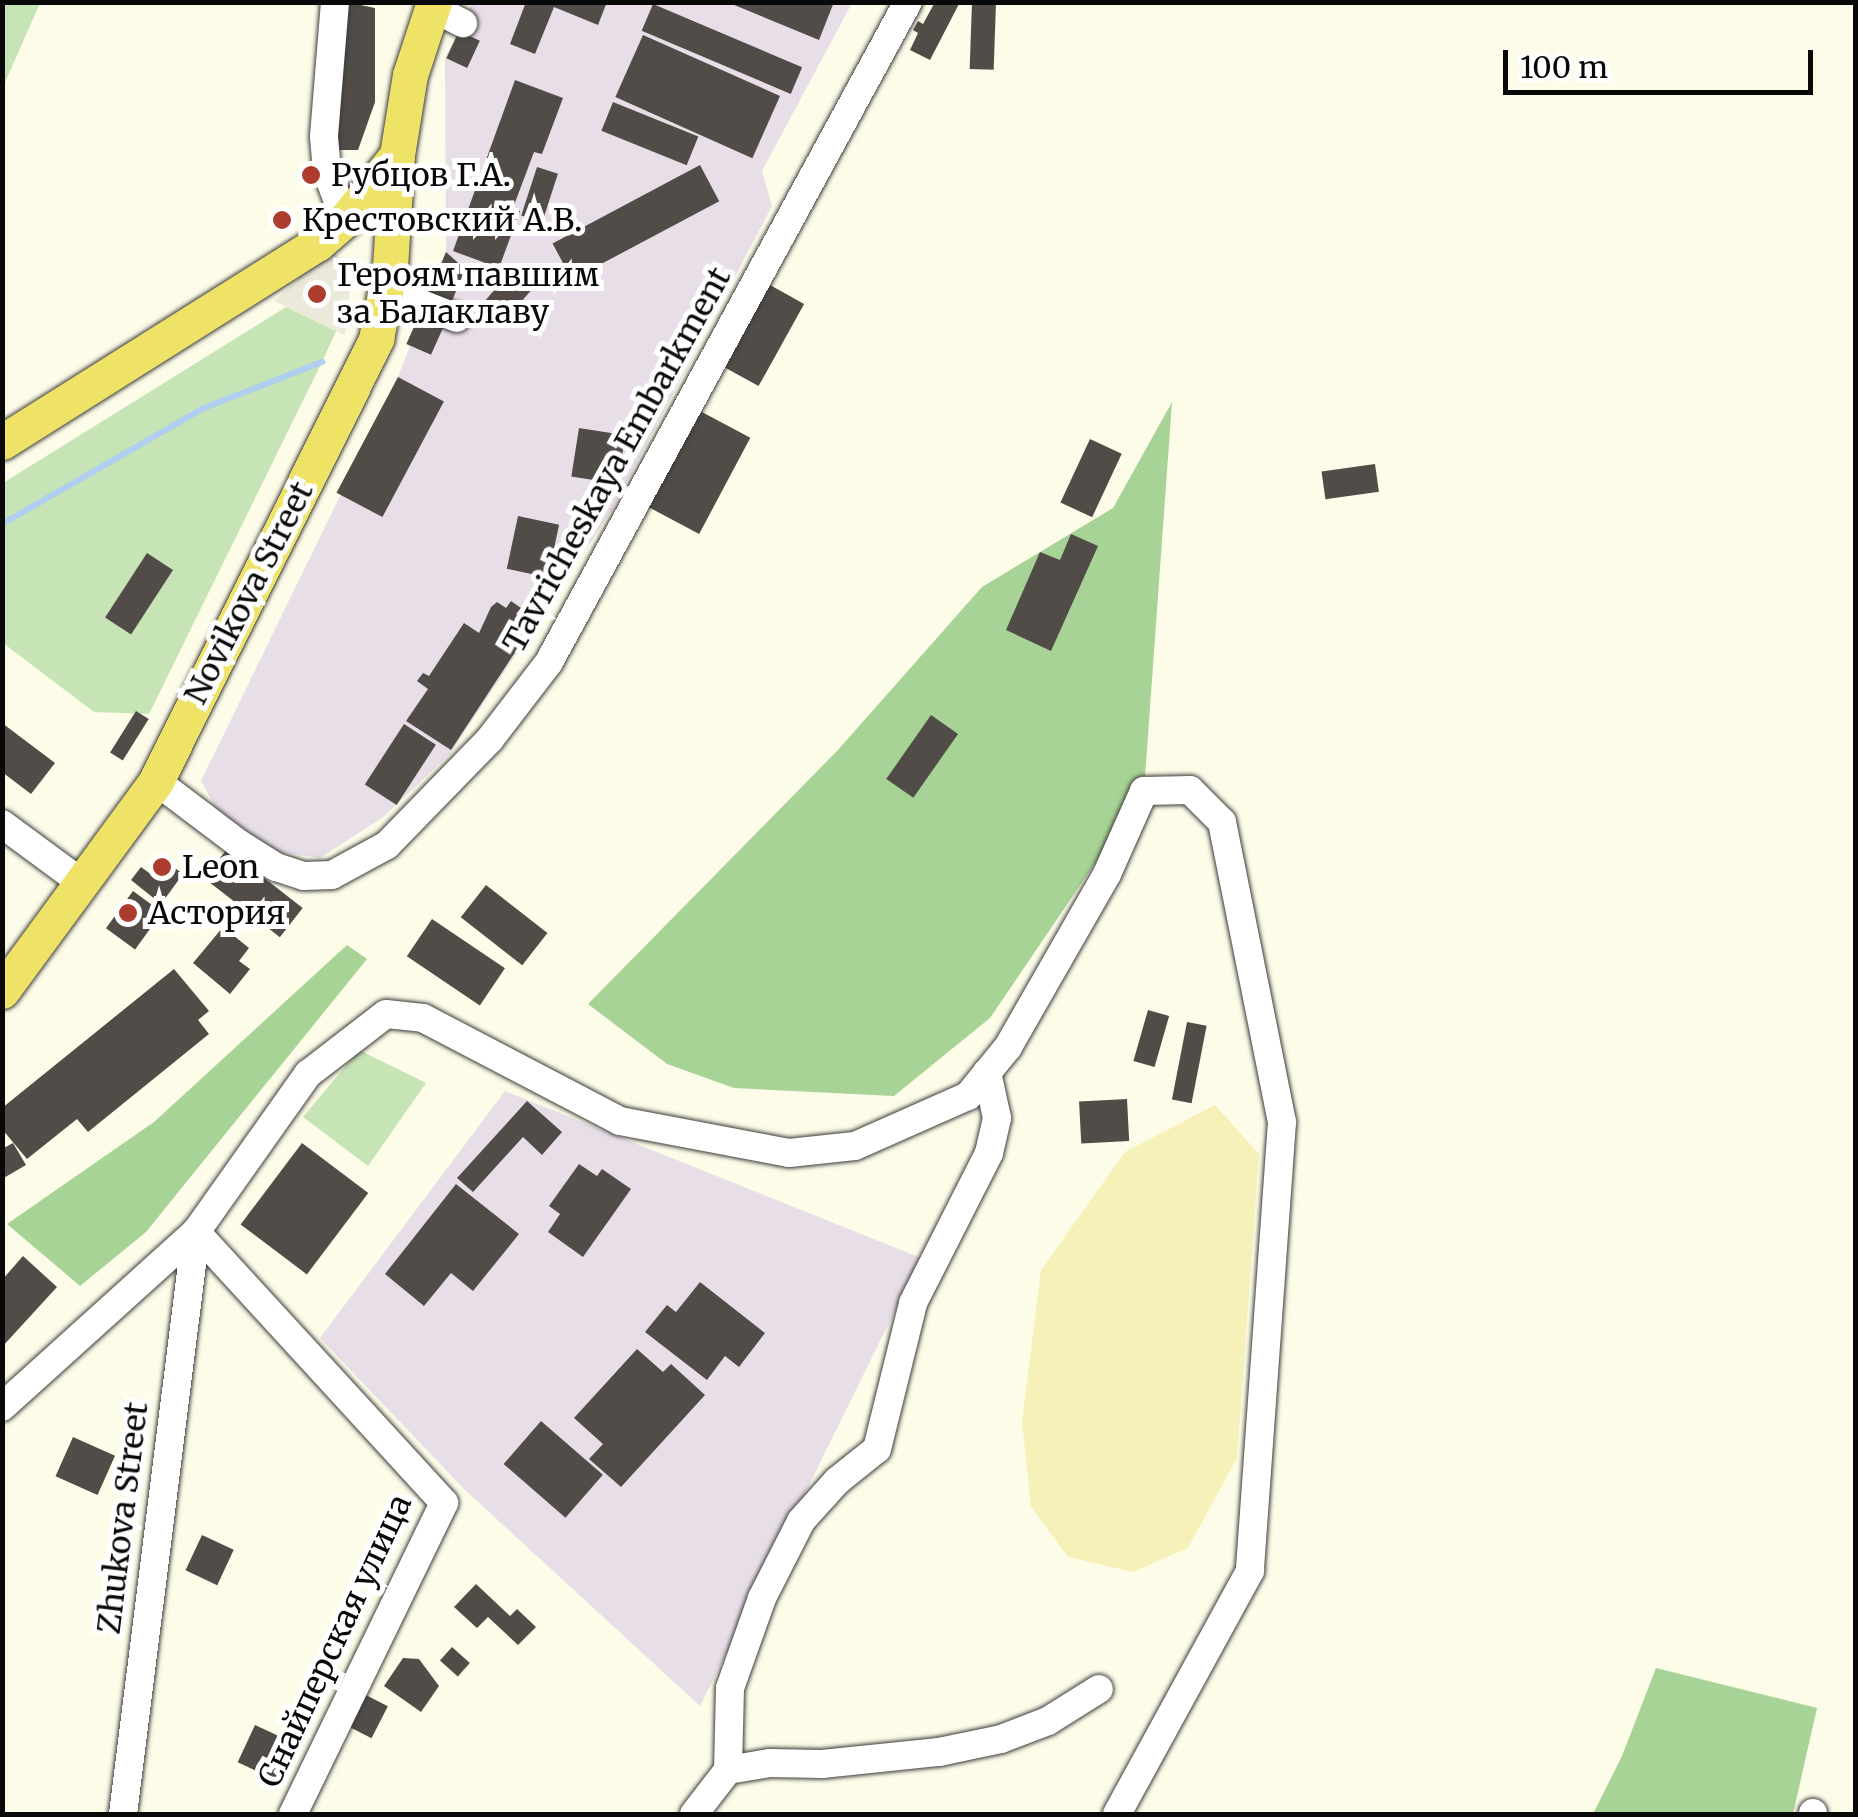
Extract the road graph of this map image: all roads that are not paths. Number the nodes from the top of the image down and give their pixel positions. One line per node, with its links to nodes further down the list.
1 (335, 2): 5 (street)
2 (908, 2): 10 (street, Tavricheskaya Embarkment)
3 (443, 11): 4 (main road, Novikova Street)
4 (397, 155): 5 (main road); 7 (main road, Novikova Street)
5 (345, 220): 6 (main road)
6 (318, 244): 7 (main road); 9 (main road)
7 (386, 290): 8 (street); 10 (main road, Novikova Street)
8 (457, 318)
9 (2, 442)
10 (156, 780): 12 (main road, Novikova Street)
11 (2, 824): 12 (street)
12 (82, 883): 13 (main road, Novikova Street)
13 (2, 991)
14 (987, 1072): 15 (street); 18 (street); 22 (street)
15 (196, 1232): 16 (street); 19 (street, Zhukova Street); 20 (street, Снайперская улица)
16 (2, 1406)
17 (1098, 1689): 18 (street)
18 (728, 1770): 21 (street)
19 (123, 1814)
20 (293, 1814)
21 (694, 1814)
22 (1117, 1814)

